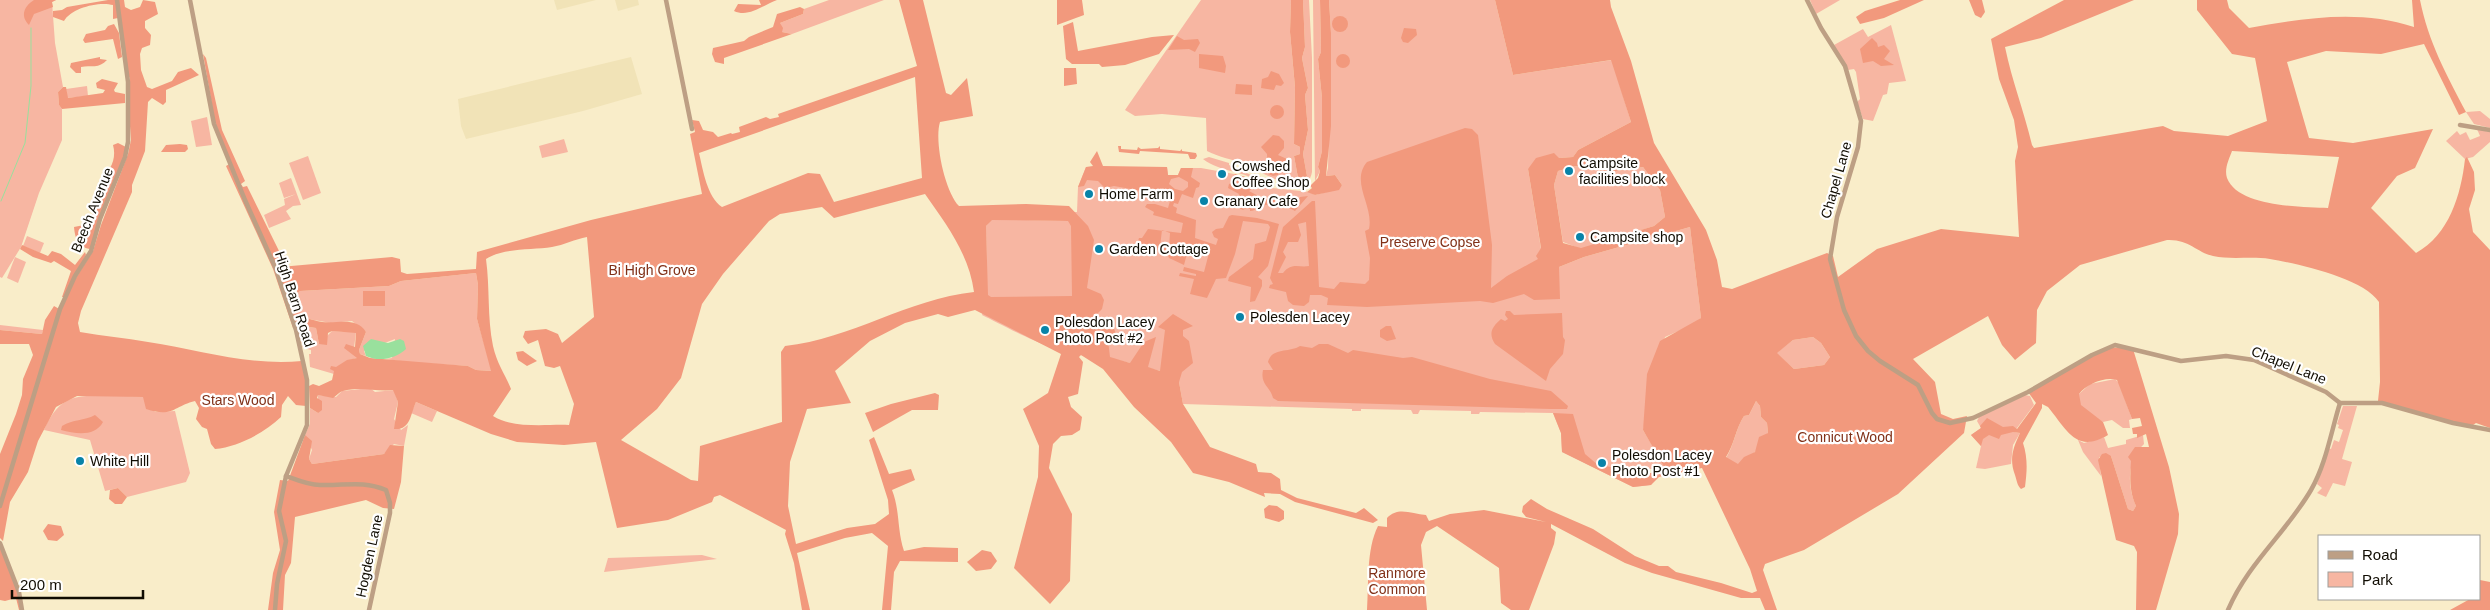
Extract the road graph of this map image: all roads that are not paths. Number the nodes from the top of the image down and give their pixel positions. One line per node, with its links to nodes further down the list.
1 (117, 0): 11 (street, Beech Avenue)
2 (190, 0): 10 (street, High Barn Road)
3 (666, 0): 6 (street)
4 (1807, 0): 8 (street, Chapel Lane)
5 (2460, 125): 7 (street)
6 (692, 129)
7 (2490, 130)
8 (2340, 403): 9 (street); 16 (street)
9 (2490, 430)
10 (286, 476): 14 (street, High Barn Road); 15 (street, Hogden Lane)
11 (0, 506)
12 (0, 543): 13 (street)
13 (22, 610)
14 (274, 610)
15 (369, 610)
16 (2228, 610)

